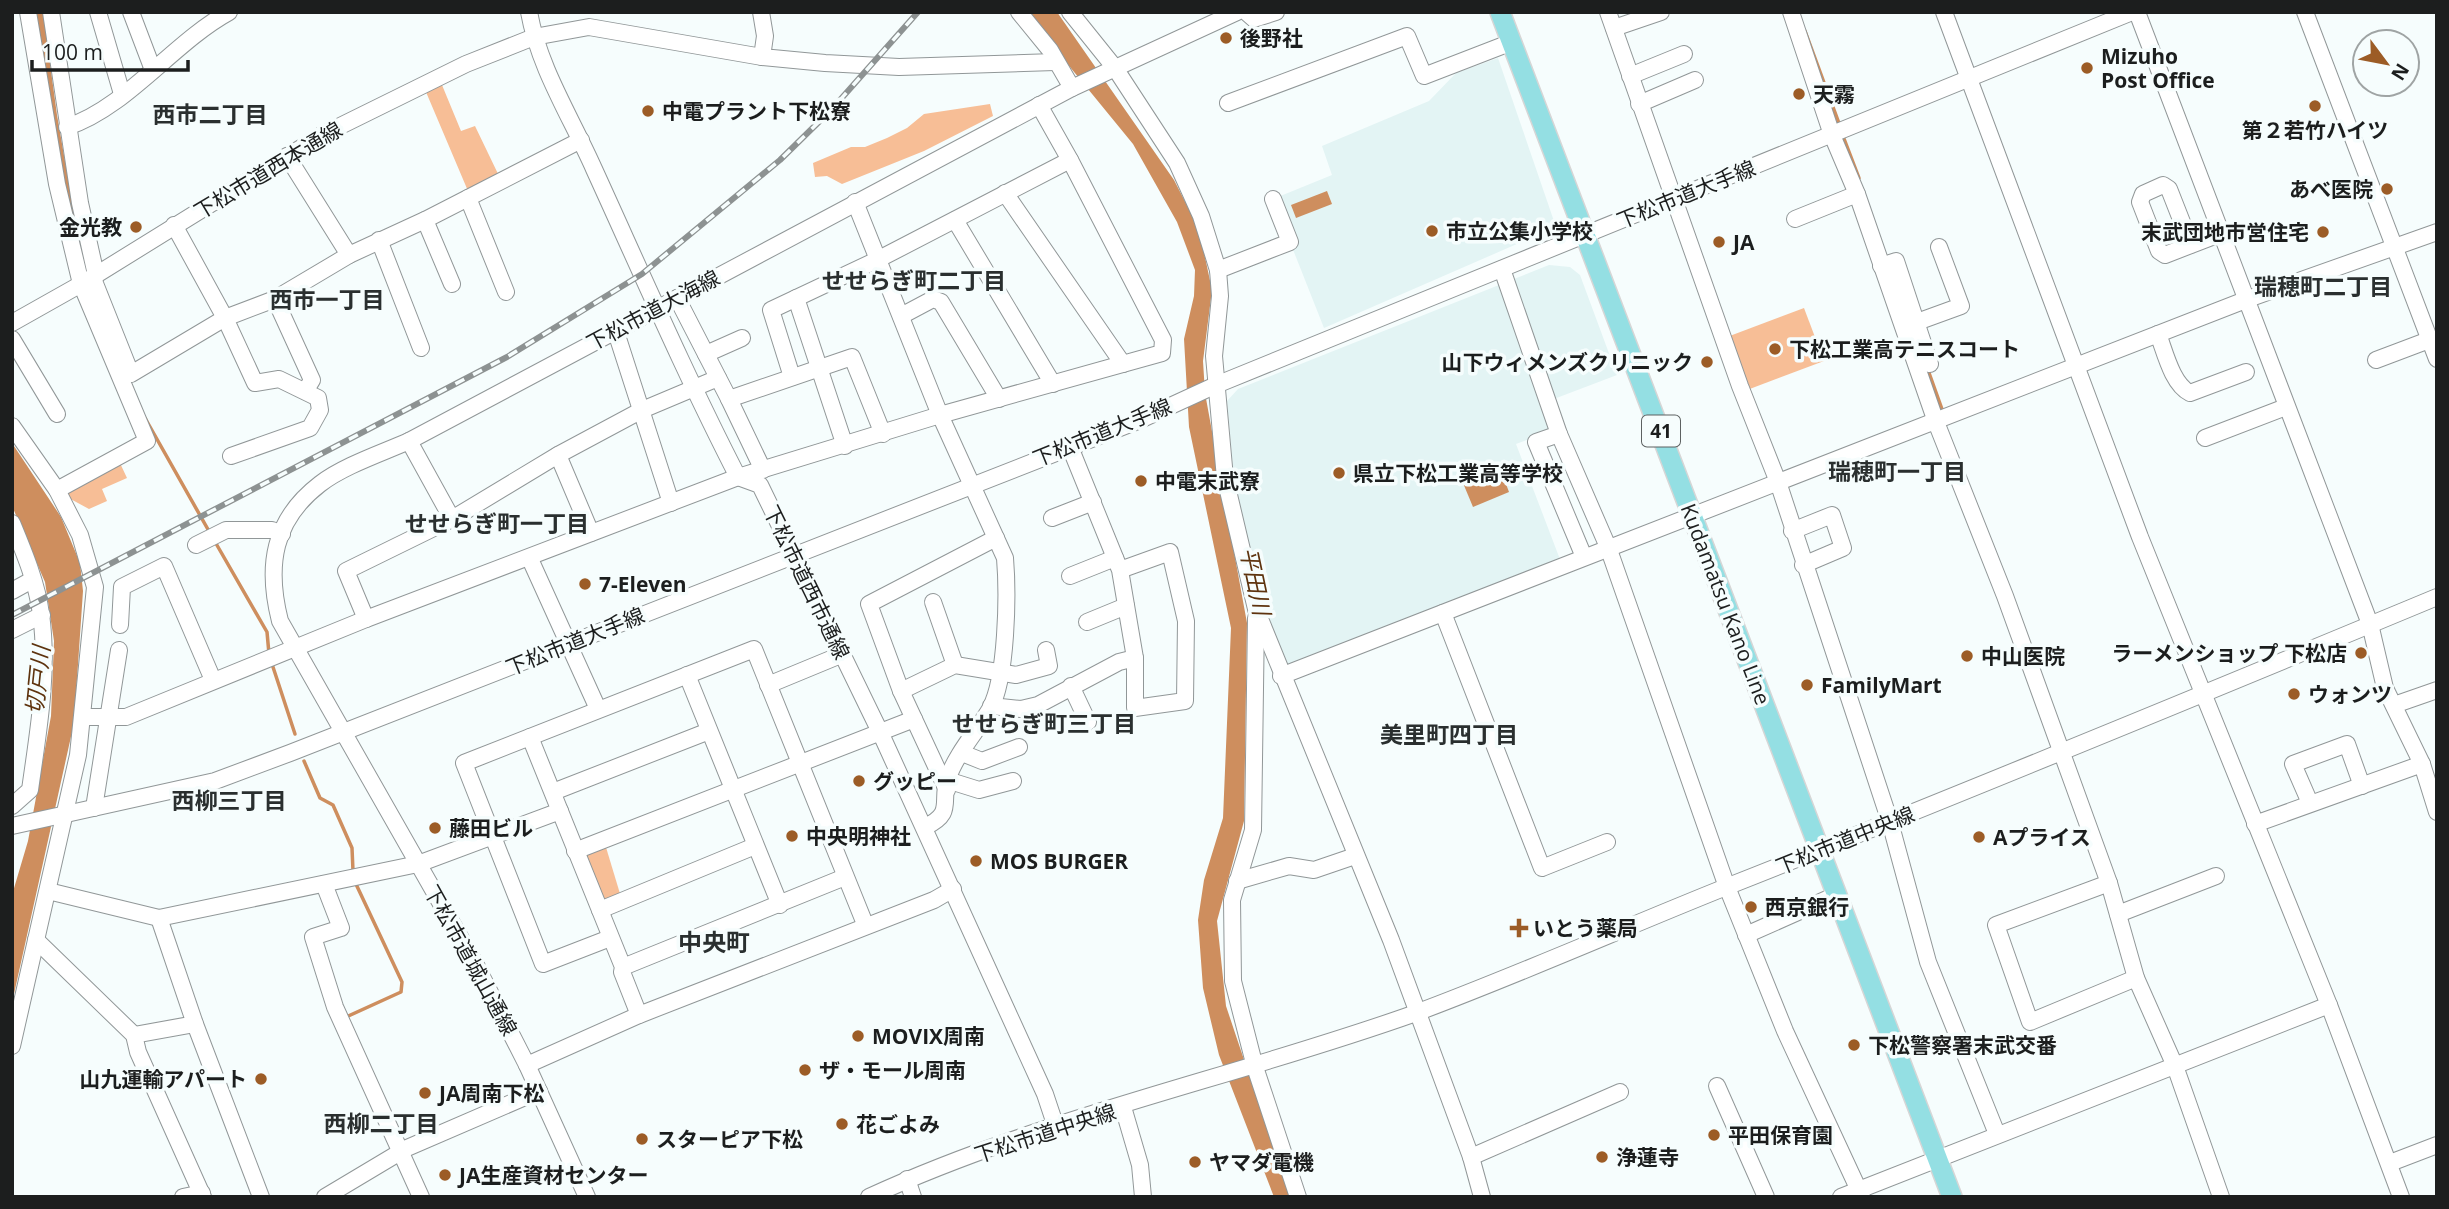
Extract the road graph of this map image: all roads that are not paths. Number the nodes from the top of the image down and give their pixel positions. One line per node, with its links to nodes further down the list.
1 (28, 12): 62 (street)
2 (51, 12): 35 (street)
3 (98, 12): 31 (street)
4 (131, 12): 25 (street)
5 (229, 12): 25 (street)
6 (529, 12): 20 (street, 下松市道西市通線)
7 (761, 12): 23 (street)
8 (1019, 12): 24 (street)
9 (1070, 12): 26 (street)
10 (1237, 12): 26 (street, 下松市道大海線)
11 (1246, 12): 12 (street)
12 (1276, 12)
13 (1500, 12): 21 (main road, Kudamatsu Kano Line / 41)
14 (1661, 12): 19 (street)
15 (1791, 12): 36 (street)
16 (1944, 12): 28 (street)
17 (2135, 12): 28 (street, 下松市道大手線); 51 (street)
18 (2305, 12): 56 (street)
19 (1611, 20): 27 (street)
20 (534, 37): 23 (street); 37 (street, 下松市道西市通線); 38 (street, 下松市道西本通線)
21 (1512, 42): 32 (street); 52 (main road, Kudamatsu Kano Line / 41)
22 (1684, 54): 27 (street)
23 (762, 57): 24 (street)
24 (1055, 62): 30 (street)
25 (153, 70): 31 (street)
26 (1110, 70): 30 (street, 下松市道大海線); 61 (street)
27 (1630, 76): 33 (street)
28 (1969, 77): 36 (street, 下松市道大手線); 85 (street)
29 (1695, 80): 33 (street)
30 (1072, 88): 34 (street, 下松市道大海線)
31 (122, 94): 35 (street)
32 (1228, 103)
33 (1639, 104): 44 (street)
34 (1039, 105): 39 (street); 45 (street, 下松市道大海線)
35 (67, 127): 62 (street)
36 (1832, 135): 41 (street); 44 (street, 下松市道大手線)
37 (581, 139): 42 (street); 69 (street, 下松市道西市通線)
38 (287, 156): 49 (street, 下松市道西本通線); 57 (street)
39 (1070, 160): 40 (street); 83 (street)
40 (1005, 193): 48 (street); 83 (street)
41 (1857, 194): 46 (street); 59 (street)
42 (468, 198): 47 (street); 64 (street)
43 (1273, 199): 61 (street)
44 (1675, 200): 52 (street, 下松市道大手線); 112 (street)
45 (855, 202): 58 (street); 65 (street, 下松市道大海線)
46 (1795, 219)
47 (425, 220): 53 (street); 63 (street)
48 (955, 220): 58 (street); 90 (street)
49 (174, 225): 62 (street, 下松市道西本通線); 71 (street)
50 (2437, 232): 56 (street)
51 (2222, 233): 54 (street); 68 (street)
52 (1586, 234): 60 (street, 下松市道大手線); 117 (main road, Kudamatsu Kano Line / 41)
53 (379, 240): 57 (street); 79 (street)
54 (2191, 245)
55 (1939, 247): 72 (street)
56 (2394, 249): 68 (street); 78 (street)
57 (349, 254): 67 (street)
58 (877, 260): 66 (street); 70 (street)
59 (1881, 266): 72 (street); 100 (street)
60 (1502, 269): 91 (street, 下松市道大手線); 102 (street)
61 (1218, 270): 91 (street)
62 (88, 280): 71 (street); 73 (street, 下松市道西本通線); 114 (street)
63 (452, 284)
64 (506, 292)
65 (677, 298): 69 (street, 下松市道大海線); 80 (street)
66 (796, 298): 86 (street); 88 (street)
67 (275, 299): 71 (street); 92 (street)
68 (2248, 299): 75 (street); 96 (street)
69 (656, 309): 74 (street, 下松市道大海線); 93 (street, 下松市道西市通線)
70 (901, 316): 95 (street); 99 (street)
71 (225, 317): 92 (street)
72 (1917, 322): 84 (street)
73 (12, 323)
74 (615, 329): 97 (street); 105 (street, 下松市道大海線)
75 (2158, 334): 85 (street); 87 (street)
76 (742, 338): 80 (street)
77 (12, 339): 98 (street)
78 (2429, 340): 81 (street); 82 (street)
79 (421, 348)
80 (706, 355): 89 (street)
81 (2437, 359)
82 (2376, 360)
83 (1123, 364): 90 (street)
84 (1930, 364)
85 (2078, 366): 100 (street); 161 (street)
86 (818, 369): 88 (street); 103 (street); 106 (street)
87 (2246, 372)
88 (792, 377): 94 (street)
89 (718, 378): 93 (street); 94 (street)
90 (1053, 384): 95 (street)
91 (1211, 387): 107 (street, 下松市道大手線); 138 (street)
92 (306, 390): 109 (street)
93 (693, 391): 97 (street); 111 (street, 下松市道西市通線)
94 (729, 399): 110 (street)
95 (999, 399): 99 (street)
96 (2286, 407): 104 (street); 143 (street)
97 (642, 410): 108 (street); 116 (street)
98 (57, 414)
99 (940, 415): 103 (street); 113 (street)
100 (1936, 422): 112 (street); 174 (street)
101 (12, 426): 114 (street)
102 (1559, 433): 126 (street); 128 (street)
103 (883, 434): 106 (street)
104 (2205, 438)
105 (409, 441): 119 (street); 123 (street, 下松市道大海線)
106 (845, 446): 110 (street)
107 (1070, 447): 113 (street, 下松市道大手線); 115 (street)
108 (558, 455): 119 (street); 122 (street)
109 (231, 456)
110 (763, 470): 111 (street)
111 (738, 477): 116 (street); 127 (street, 下松市道西市通線)
112 (1778, 482): 117 (street); 121 (street)
113 (969, 485): 124 (street); 127 (street, 下松市道大手線)
114 (57, 490): 166 (street)
115 (1093, 502): 118 (street); 130 (street)
116 (671, 503): 122 (street)
117 (1692, 514): 126 (street); 197 (main road, Kudamatsu Kano Line / 41)
118 (1052, 517)
119 (452, 519): 141 (street)
120 (13, 528): 133 (street)
121 (1792, 531): 131 (street); 131 (street)
122 (591, 533): 129 (street)
123 (282, 534): 125 (street); 147 (street, 下松市道大海線)
124 (996, 538): 153 (street); 160 (street)
125 (196, 545)
126 (1608, 547): 128 (street); 205 (street)
127 (794, 553): 146 (street, 下松市道大手線); 150 (street, 下松市道西市通線)
128 (1584, 557): 139 (street)
129 (530, 559): 141 (street); 146 (street)
130 (1118, 564): 132 (street); 137 (street); 151 (street)
131 (1803, 565): 189 (street)
132 (1070, 576)
133 (32, 580): 134 (street); 140 (street)
134 (12, 591)
135 (2437, 597): 143 (street, 下松市道中央線)
136 (933, 602): 152 (street)
137 (1126, 606): 142 (street); 151 (street)
138 (1256, 609): 155 (street); 202 (street)
139 (1443, 613): 155 (street); 194 (street)
140 (41, 615): 145 (street); 184 (street)
141 (366, 619): 147 (street)
142 (1087, 622)
143 (2370, 624): 161 (street, 下松市道中央線); 162 (street)
144 (120, 625): 156 (street)
145 (12, 630)
146 (568, 645): 164 (street); 170 (street, 下松市道大手線)
147 (294, 649): 156 (street); 170 (street, 下松市道大海線)
148 (119, 650): 165 (street)
149 (1046, 650): 153 (street)
150 (843, 654): 157 (street); 171 (street, 下松市道西市通線)
151 (1135, 658): 158 (street)
152 (955, 665): 153 (street); 160 (street)
153 (1000, 673): 163 (street)
154 (687, 675): 157 (street); 164 (street); 169 (street)
155 (1281, 676): 198 (street)
156 (214, 680): 165 (street)
157 (768, 685): 177 (street)
158 (1071, 686): 163 (street); 168 (street)
159 (2437, 690): 162 (street)
160 (901, 691): 167 (street)
161 (2202, 694): 174 (street, 下松市道中央線); 190 (street)
162 (2394, 705): 176 (street)
163 (991, 706): 175 (street)
164 (598, 709): 172 (street)
165 (111, 716): 166 (street); 185 (street)
166 (84, 717): 188 (street)
167 (914, 719): 171 (street); 179 (street)
168 (1088, 722)
169 (709, 731): 181 (street); 182 (street)
170 (341, 732): 185 (street, 下松市道大手線); 199 (street, 下松市道城山通線)
171 (881, 734): 177 (street); 192 (street, 下松市道西市通線)
172 (530, 737): 182 (street); 193 (street)
173 (1018, 747): 175 (street)
174 (2061, 751): 189 (street, 下松市道中央線); 203 (street)
175 (962, 753): 179 (street)
176 (2422, 764): 180 (street); 187 (street)
177 (800, 765): 181 (street); 201 (street)
178 (1013, 781): 179 (street)
179 (947, 786): 192 (street)
180 (2362, 786): 183 (street); 183 (street)
181 (733, 789): 195 (street); 196 (street)
182 (553, 792): 186 (street)
183 (2310, 803): 190 (street)
184 (12, 806)
185 (94, 808): 188 (street, 下松市道大手線)
186 (560, 811): 193 (street); 196 (street)
187 (2437, 813)
188 (63, 816): 191 (street, 下松市道大手線); 207 (street)
189 (1890, 822): 197 (street, 下松市道中央線); 233 (street)
190 (2255, 824): 219 (street)
191 (12, 826)
192 (925, 827): 206 (street, 下松市道西市通線)
193 (493, 836): 199 (street); 215 (street)
194 (1607, 842)
195 (755, 846): 209 (street); 210 (street)
196 (575, 851): 210 (street)
197 (1819, 851): 205 (street, 下松市道中央線); 208 (main road, Kudamatsu Kano Line / 41)
198 (1355, 856): 202 (street); 220 (street)
199 (418, 864): 204 (street); 225 (street, 下松市道城山通線)
200 (2216, 876): 211 (street)
201 (845, 877): 209 (street); 213 (street)
202 (1237, 881): 227 (street)
203 (2109, 883): 211 (street); 218 (street)
204 (324, 884): 212 (street); 235 (street)
205 (1727, 887): 214 (street); 220 (street, 下松市道中央線)
206 (953, 889): 213 (street); 232 (street, 下松市道西市通線)
207 (48, 891): 212 (street); 216 (street)
208 (1836, 895): 214 (street); 237 (main road, Kudamatsu Kano Line / 41)
209 (780, 905): 217 (street)
210 (600, 910): 215 (street)
211 (2118, 914): 218 (street)
212 (159, 918): 222 (street)
213 (865, 924): 221 (street)
214 (1746, 935): 240 (street)
215 (610, 938): 217 (street)
216 (36, 940): 223 (street); 224 (street)
217 (623, 967): 221 (street)
218 (2136, 978): 226 (street)
219 (2329, 1005): 226 (street); 238 (street)
220 (1416, 1012): 227 (street, 下松市道中央線); 236 (street)
221 (639, 1015): 225 (street)
222 (195, 1024): 223 (street); 243 (street)
223 (134, 1035): 241 (street)
224 (12, 1045)
225 (527, 1065): 229 (street, 下松市道城山通線)
226 (2175, 1066): 233 (street); 255 (street)
227 (1252, 1068): 231 (street, 下松市道中央線); 250 (street)
228 (1717, 1086): 252 (street)
229 (538, 1091): 235 (street); 246 (street, 下松市道城山通線)
230 (1620, 1092): 236 (street)
231 (1123, 1107): 232 (street, 下松市道中央線); 249 (street)
232 (1056, 1127): 239 (street, 下松市道中央線)
233 (1997, 1135): 237 (street)
234 (2437, 1145): 238 (street)
235 (401, 1154): 244 (street); 245 (street)
236 (1471, 1157): 251 (street)
237 (1938, 1159): 240 (street); 254 (main road, Kudamatsu Kano Line / 41)
238 (2389, 1163): 256 (street)
239 (907, 1179): 247 (street, 下松市道中央線); 248 (street)
240 (1861, 1193): 253 (street)
241 (202, 1195): 242 (street)
242 (183, 1197)
243 (261, 1197)
244 (325, 1197)
245 (421, 1197)
246 (587, 1197)
247 (869, 1197)
248 (913, 1197)
249 (1143, 1197)
250 (1298, 1197)
251 (1482, 1197)
252 (1766, 1197)
253 (1841, 1197)
254 (1952, 1197)
255 (2221, 1197)
256 (2401, 1197)

